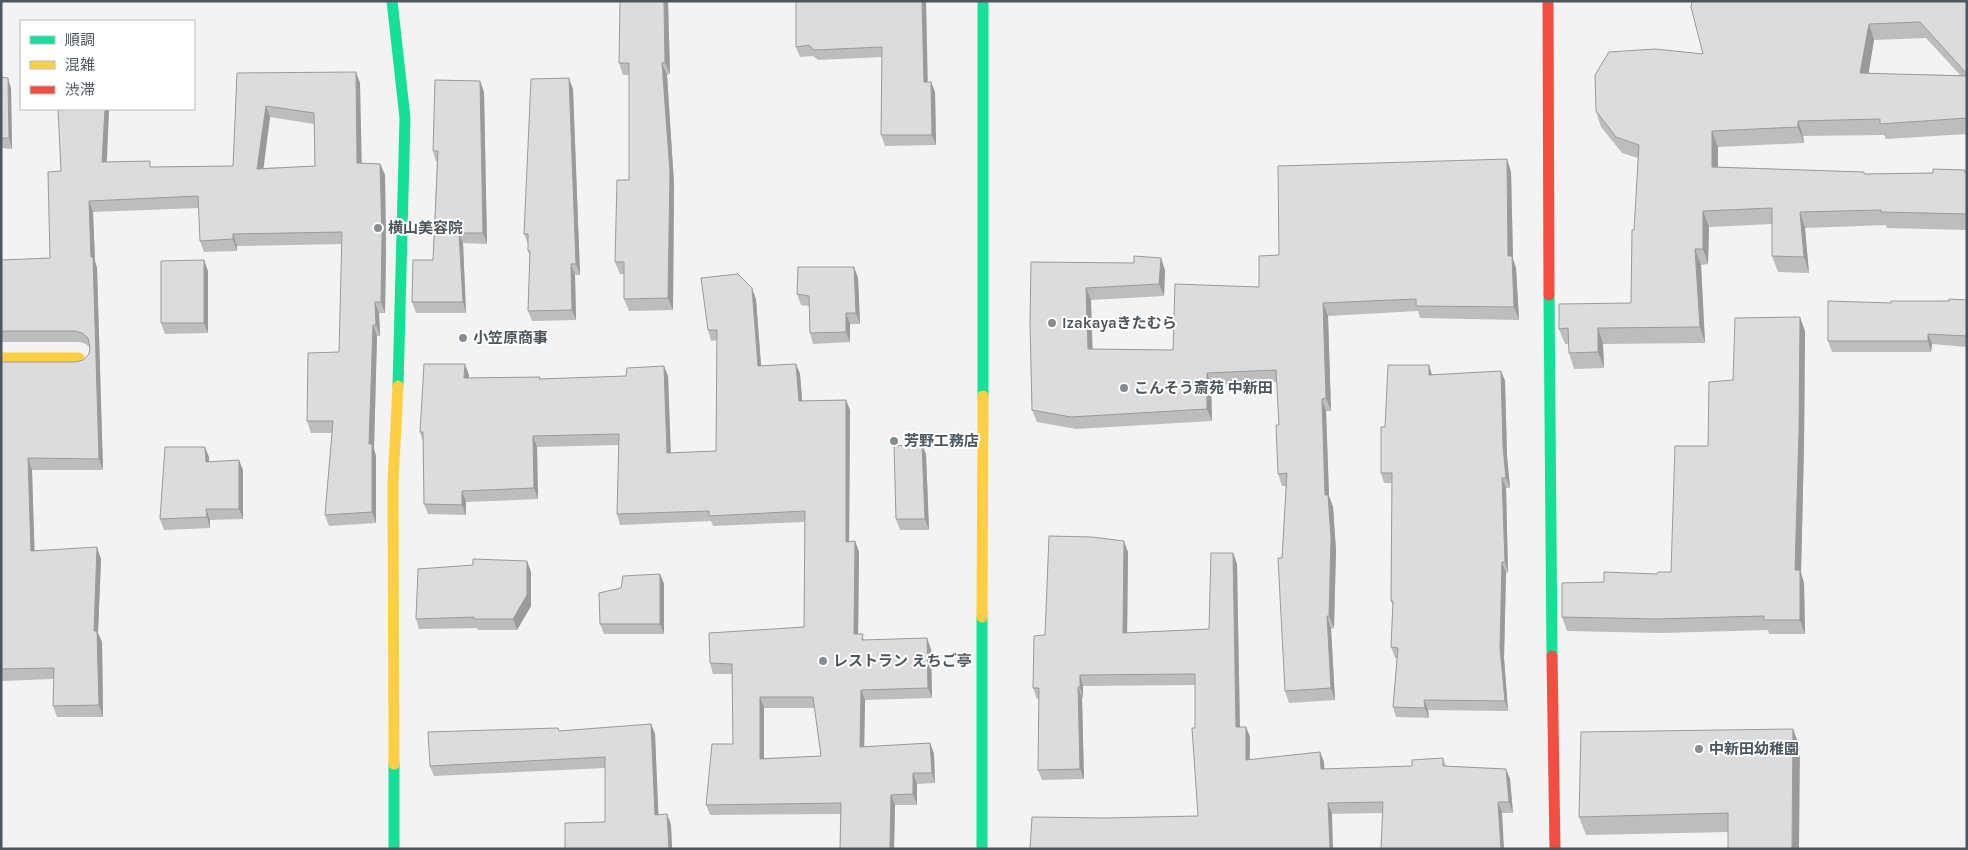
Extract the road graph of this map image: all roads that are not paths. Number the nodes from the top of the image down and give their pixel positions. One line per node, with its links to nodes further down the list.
1 (392, 1): 6 (street)
2 (982, 1): 7 (street)
3 (1548, 1): 8 (street)
4 (1, 358): 5 (street)
5 (78, 358)
6 (394, 849)
7 (982, 849)
8 (1555, 849)

